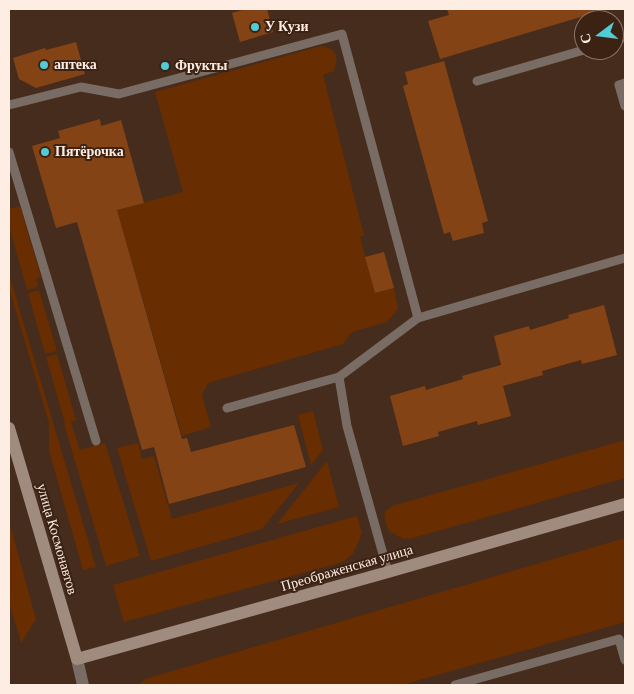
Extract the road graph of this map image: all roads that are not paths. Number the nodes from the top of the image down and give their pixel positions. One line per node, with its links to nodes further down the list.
1 (574, 53): 2 (lane)
2 (477, 81)
3 (625, 83): 5 (lane)
4 (9, 105): 8 (lane)
5 (625, 106)
6 (9, 152): 12 (lane)
7 (625, 258): 8 (lane)
8 (418, 318): 9 (lane)
9 (340, 377): 10 (lane); 14 (lane)
10 (227, 408)
11 (9, 428): 15 (main road, улица Космонавтов)
12 (96, 441)
13 (625, 504): 14 (main road, Преображенская улица)
14 (388, 572): 15 (main road, Преображенская улица)
15 (77, 659): 17 (street)
16 (625, 660): 18 (lane)
17 (82, 685)
18 (455, 685)

